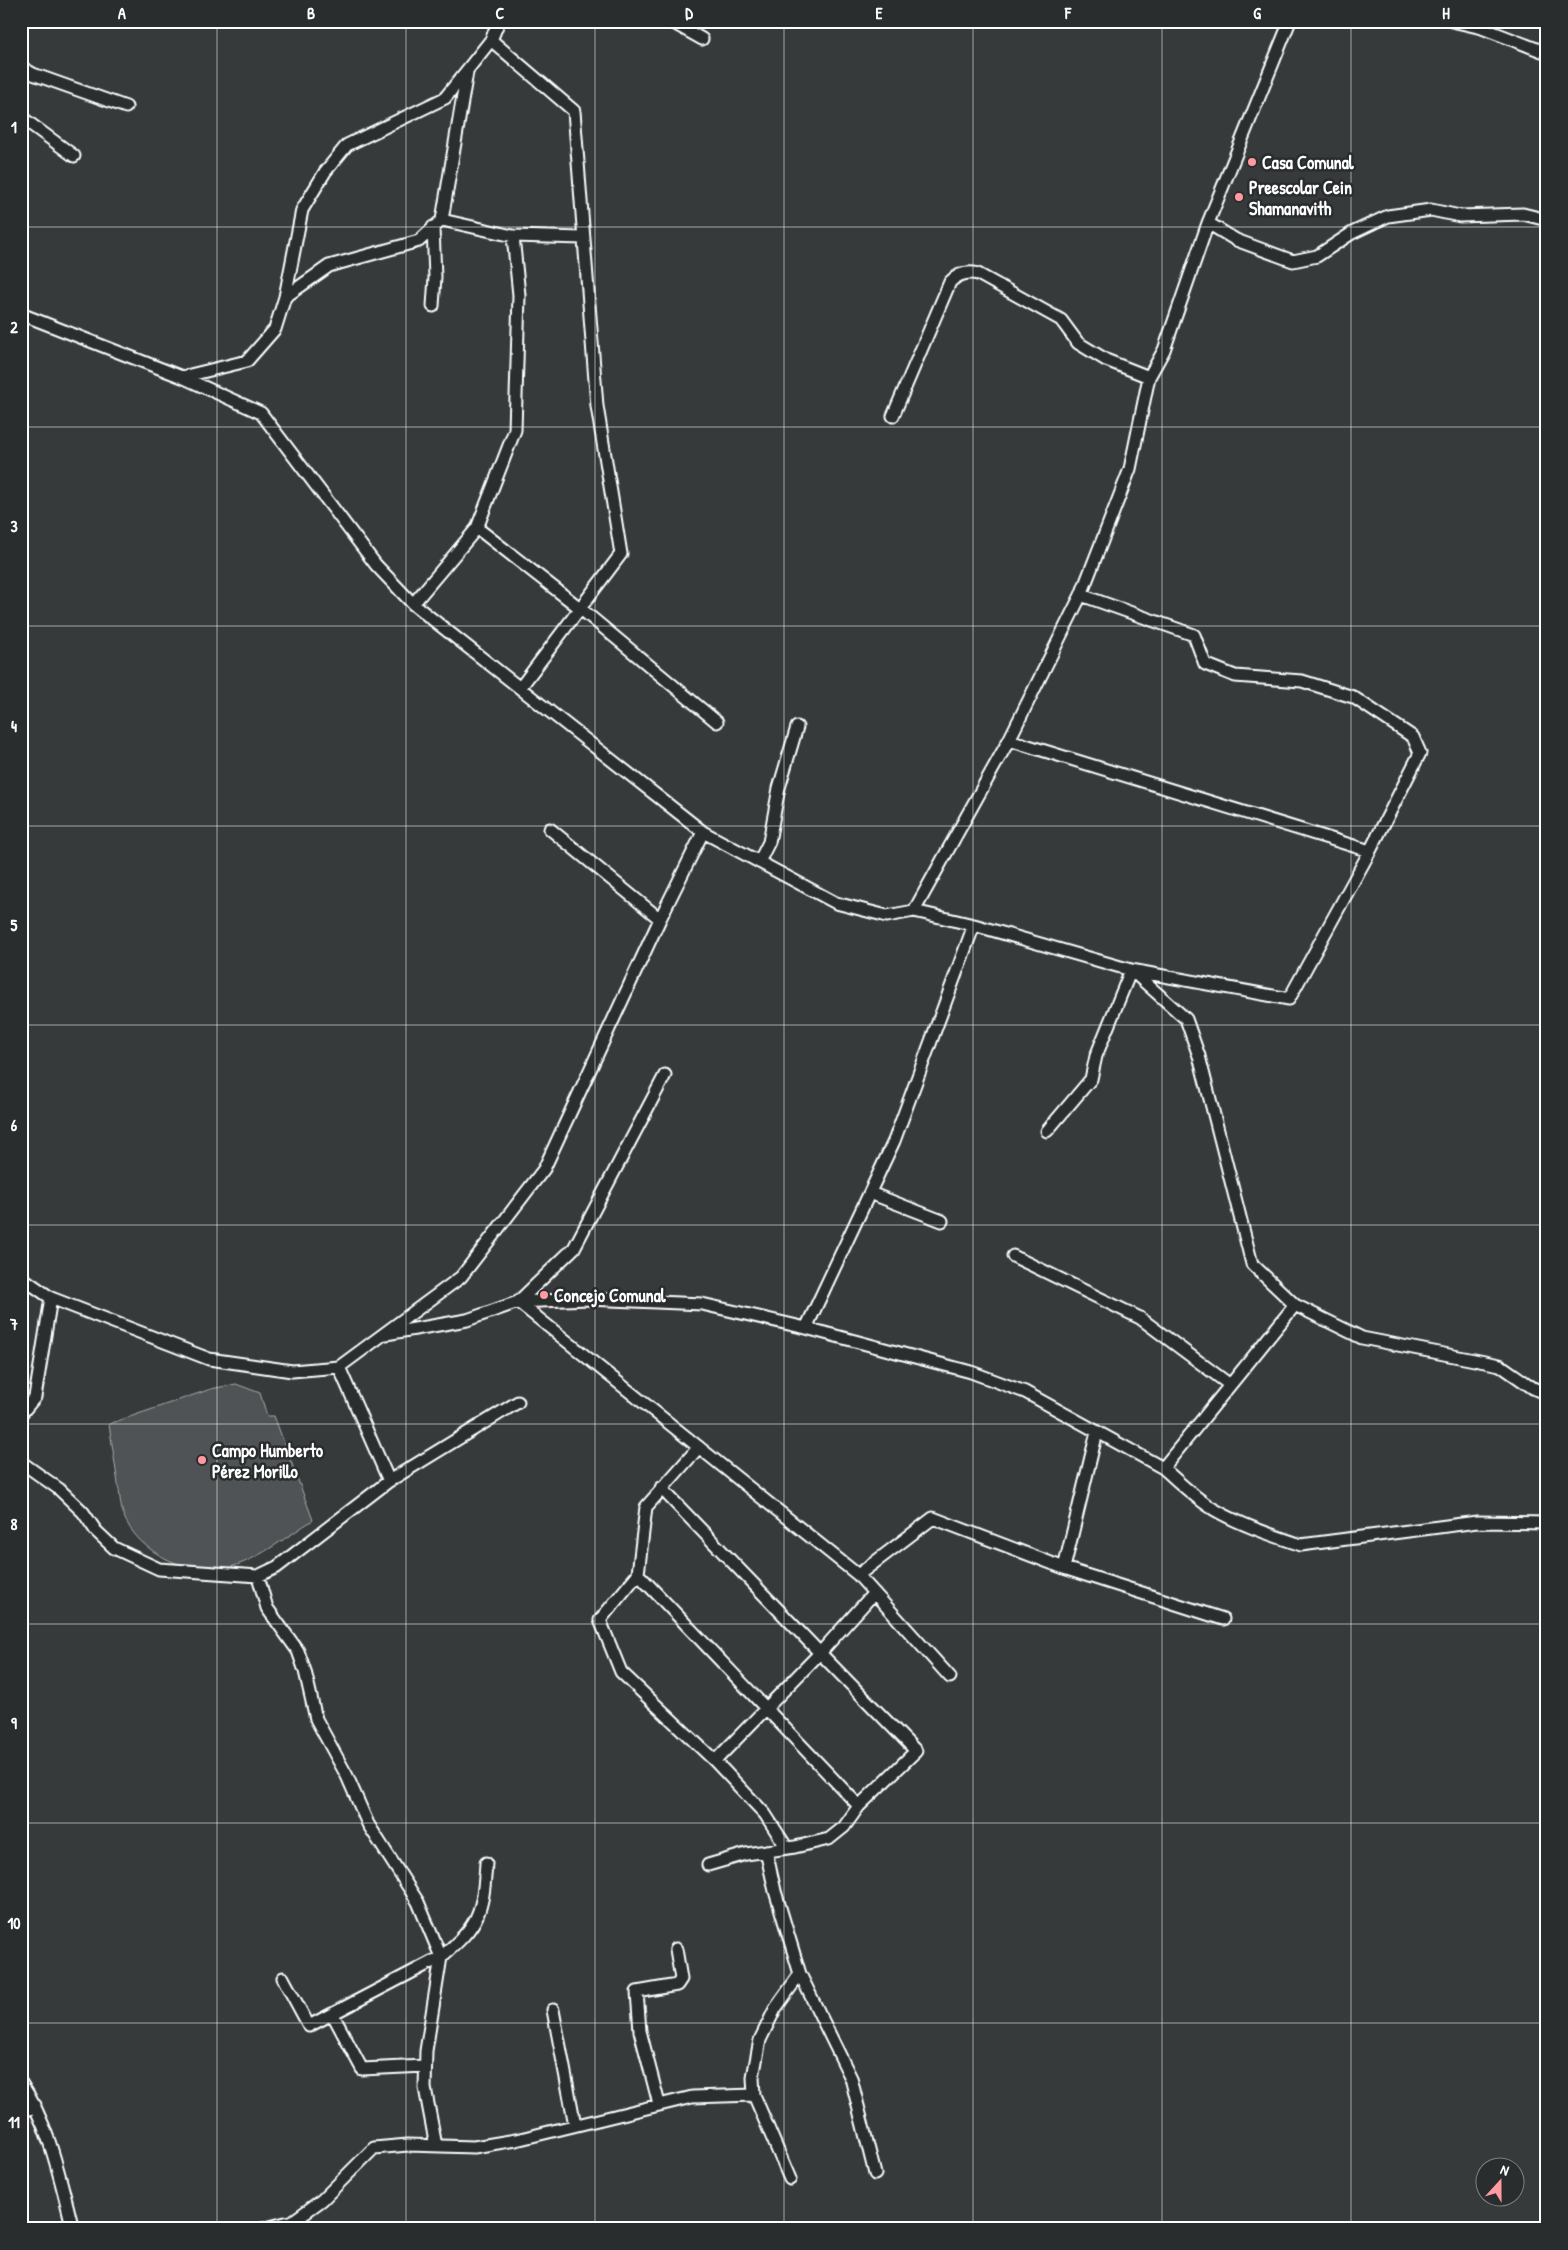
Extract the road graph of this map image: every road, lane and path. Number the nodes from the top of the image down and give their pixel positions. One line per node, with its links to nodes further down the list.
1 (499, 21): 6 (street)
2 (670, 21): 5 (street)
3 (1290, 21): 14 (street)
4 (1452, 21): 7 (street)
5 (702, 39)
6 (491, 40): 9 (street); 17 (street)
7 (1547, 53)
8 (21, 67): 10 (street)
9 (467, 70): 15 (street); 18 (street)
10 (126, 107)
11 (21, 117): 12 (street)
12 (74, 156)
13 (1547, 220): 14 (street)
14 (1208, 223): 22 (street)
15 (438, 224): 16 (street); 18 (street); 19 (street)
16 (513, 236): 17 (street); 24 (street)
17 (583, 238): 27 (street)
18 (285, 297): 21 (street)
19 (433, 306)
20 (21, 314): 21 (street)
21 (182, 377): 26 (street)
22 (1148, 377): 23 (street); 25 (street)
23 (893, 416)
24 (477, 528): 26 (street); 27 (street)
25 (1080, 595): 31 (street); 34 (street)
26 (414, 604): 28 (street)
27 (581, 609): 28 (street); 29 (street)
28 (520, 688): 33 (street)
29 (717, 722)
30 (797, 727): 35 (street)
31 (1009, 740): 34 (street); 36 (street)
32 (550, 829): 37 (street)
33 (703, 832): 35 (street); 37 (street)
34 (1370, 851): 39 (street)
35 (759, 862): 36 (street)
36 (914, 911): 38 (street)
37 (660, 919): 50 (street)
38 (974, 925): 39 (street); 42 (street)
39 (1131, 970): 41 (street); 48 (street)
40 (665, 1075): 47 (street)
41 (1047, 1131)
42 (870, 1193): 43 (street); 49 (street)
43 (942, 1221)
44 (1013, 1256): 52 (street)
45 (21, 1277): 46 (street)
46 (51, 1298): 51 (street); 55 (street)
47 (518, 1302): 49 (street); 50 (street); 57 (street)
48 (1295, 1305): 52 (street); 53 (street)
49 (806, 1328): 56 (street)
50 (384, 1334): 51 (street)
51 (339, 1367): 60 (street)
52 (1230, 1385): 59 (street)
53 (1547, 1394)
54 (518, 1402): 60 (street)
55 (21, 1414)
56 (1096, 1432): 59 (street); 63 (street)
57 (699, 1447): 61 (street); 65 (street)
58 (21, 1462): 66 (street)
59 (1164, 1468): 62 (street)
60 (389, 1481): 66 (street)
61 (661, 1488): 64 (street); 69 (street)
62 (1547, 1523)
63 (1064, 1568): 65 (street); 68 (street)
64 (638, 1574): 71 (street); 72 (street)
65 (858, 1575): 67 (street)
66 (258, 1576): 79 (street)
67 (874, 1593): 69 (street); 70 (street)
68 (1223, 1619)
69 (820, 1654): 71 (street); 73 (street)
70 (950, 1677)
71 (766, 1708): 72 (street); 73 (street)
72 (715, 1761): 74 (street)
73 (860, 1806): 74 (street)
74 (787, 1848): 75 (street)
75 (766, 1851): 77 (street); 80 (street)
76 (486, 1863): 79 (street)
77 (708, 1865)
78 (676, 1949): 87 (street)
79 (440, 1957): 83 (street); 84 (street)
80 (800, 1974): 86 (street); 92 (street)
81 (283, 1978): 83 (street)
82 (553, 2010): 90 (street)
83 (333, 2015): 84 (street)
84 (425, 2066): 91 (street)
85 (21, 2083): 88 (street)
86 (754, 2095): 87 (street); 93 (street)
87 (659, 2104): 90 (street)
88 (35, 2105): 89 (street); 94 (street)
89 (21, 2113)
90 (575, 2125): 91 (street)
91 (436, 2146): 95 (street)
92 (875, 2174)
93 (790, 2179)
94 (73, 2229)
95 (262, 2229)

